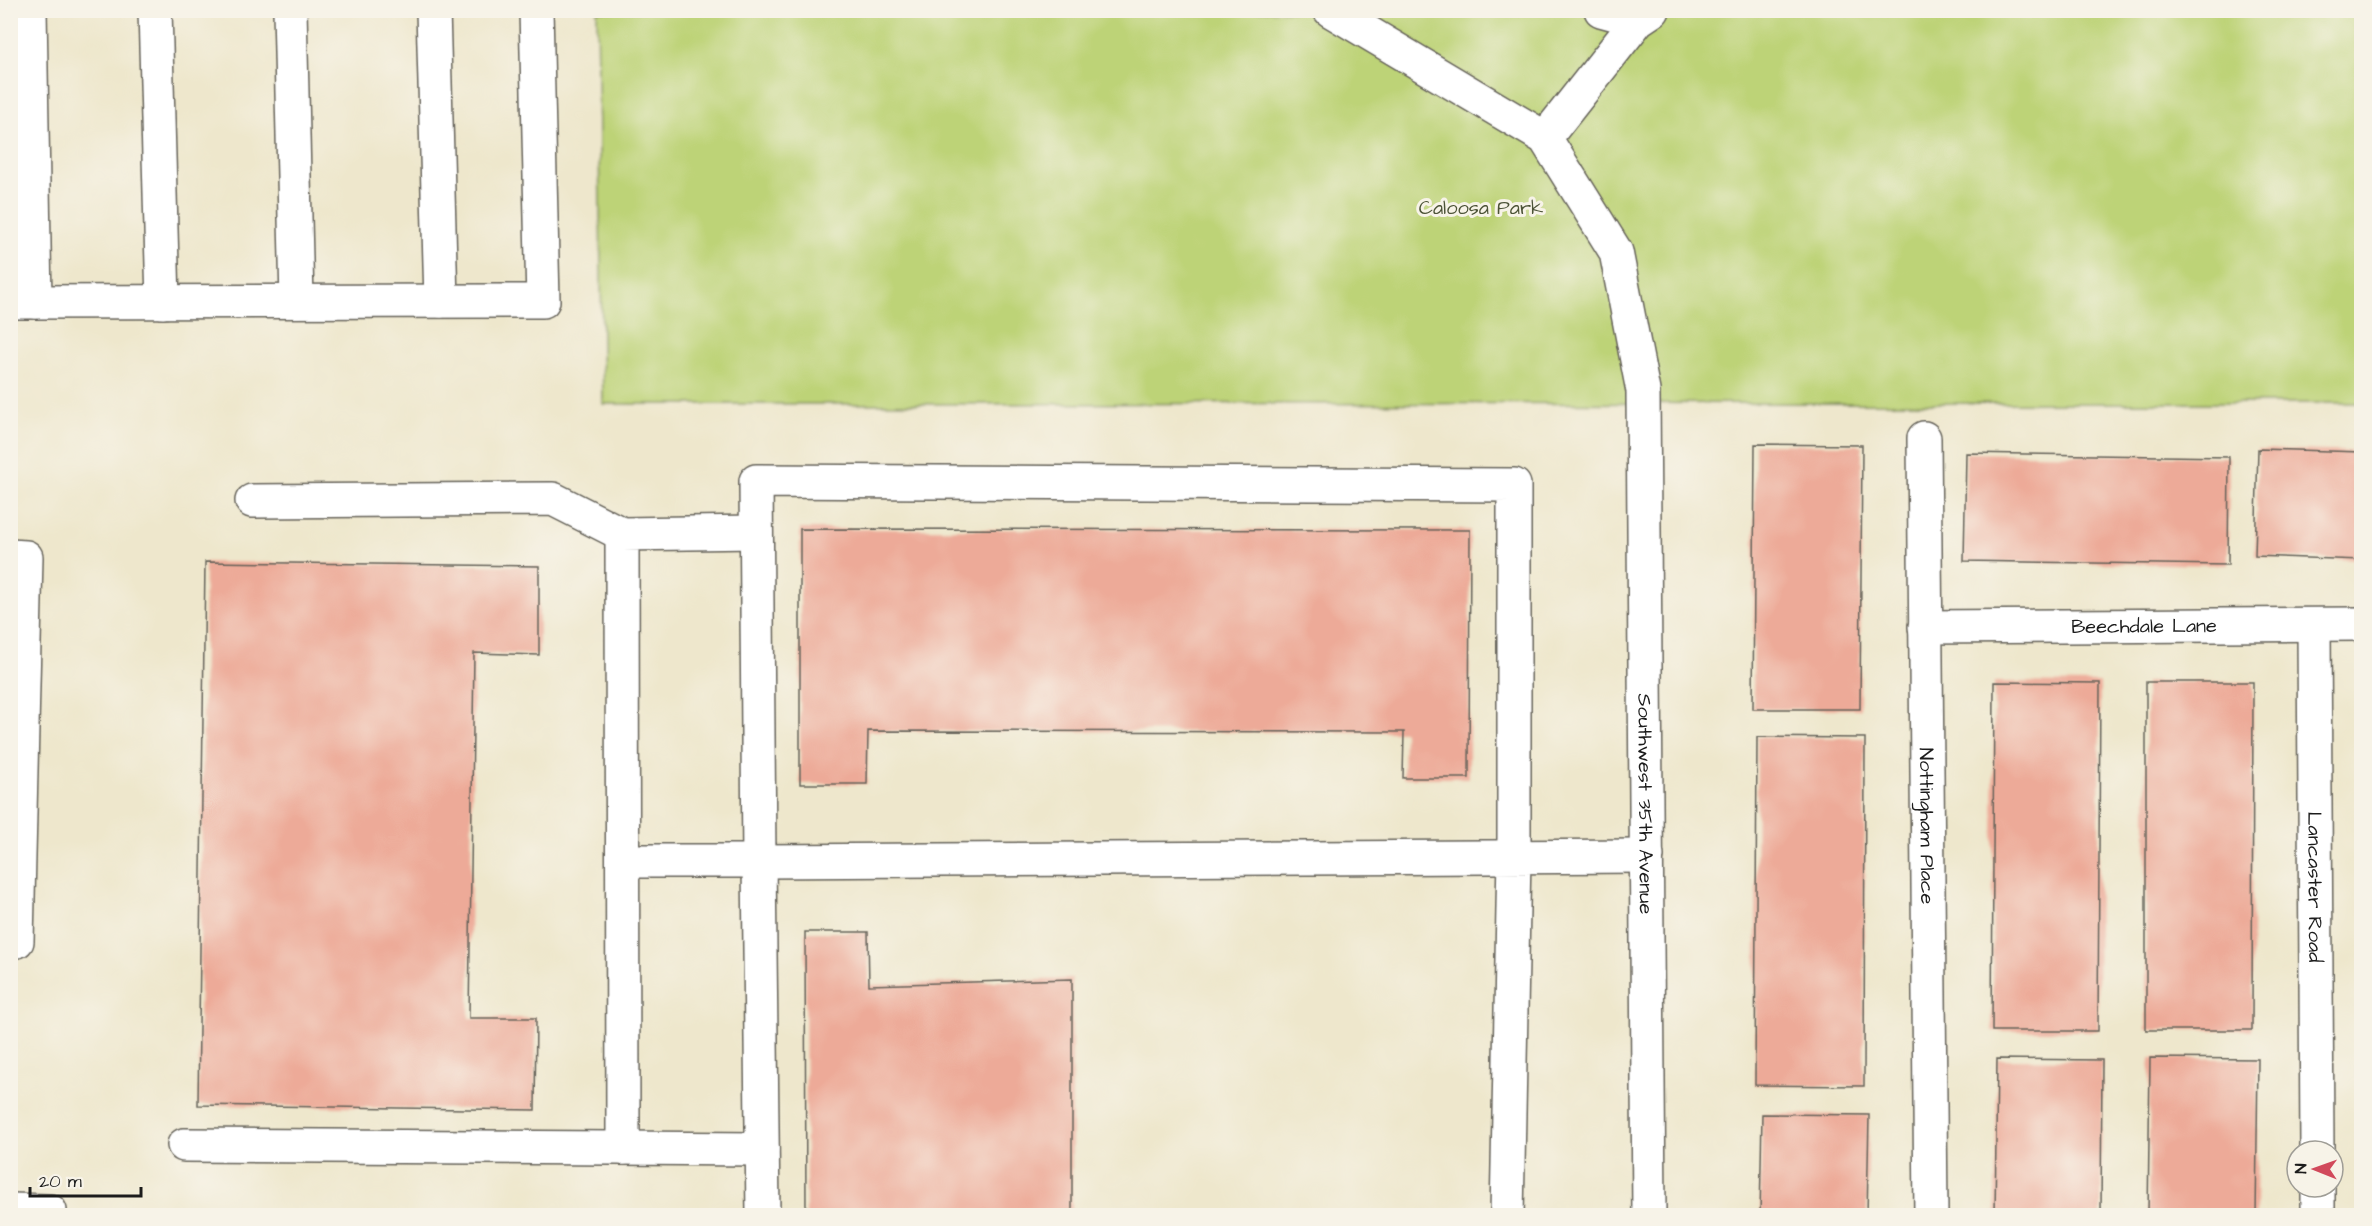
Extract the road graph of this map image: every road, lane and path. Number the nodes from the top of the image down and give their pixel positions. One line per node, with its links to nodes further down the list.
1 (30, 10): 12 (street)
2 (156, 10): 13 (street)
3 (290, 10): 10 (street)
4 (434, 10): 11 (street)
5 (536, 10): 11 (street)
6 (1330, 10): 9 (street)
7 (1601, 10): 8 (street)
8 (1646, 15): 9 (street)
9 (1545, 138): 23 (street, Southwest 35th Avenue)
10 (297, 301): 11 (street); 13 (street)
11 (441, 301)
12 (22, 302): 13 (street)
13 (164, 302)
14 (1924, 438): 21 (street, Nottingham Place)
15 (252, 501): 17 (street)
16 (756, 532): 17 (street); 22 (street); 25 (street)
17 (622, 534): 24 (street)
18 (10, 556): 26 (street)
19 (2314, 624): 20 (street, Beechdale Lane); 21 (street, Beechdale Lane); 27 (street, Lancaster Road)
20 (2361, 624)
21 (1925, 627): 37 (street, Nottingham Place)
22 (1514, 856): 23 (street); 25 (street); 35 (street)
23 (1647, 856): 36 (street, Southwest 35th Avenue)
24 (623, 861): 25 (street); 29 (street)
25 (759, 861): 30 (street)
26 (10, 941)
27 (2318, 1139)
28 (184, 1145): 29 (street)
29 (623, 1148): 30 (street)
30 (762, 1149): 34 (street)
31 (2318, 1199): 38 (street)
32 (10, 1210): 33 (street)
33 (50, 1211)
34 (763, 1215)
35 (1507, 1215)
36 (1649, 1215)
37 (1931, 1215)
38 (2318, 1215)

